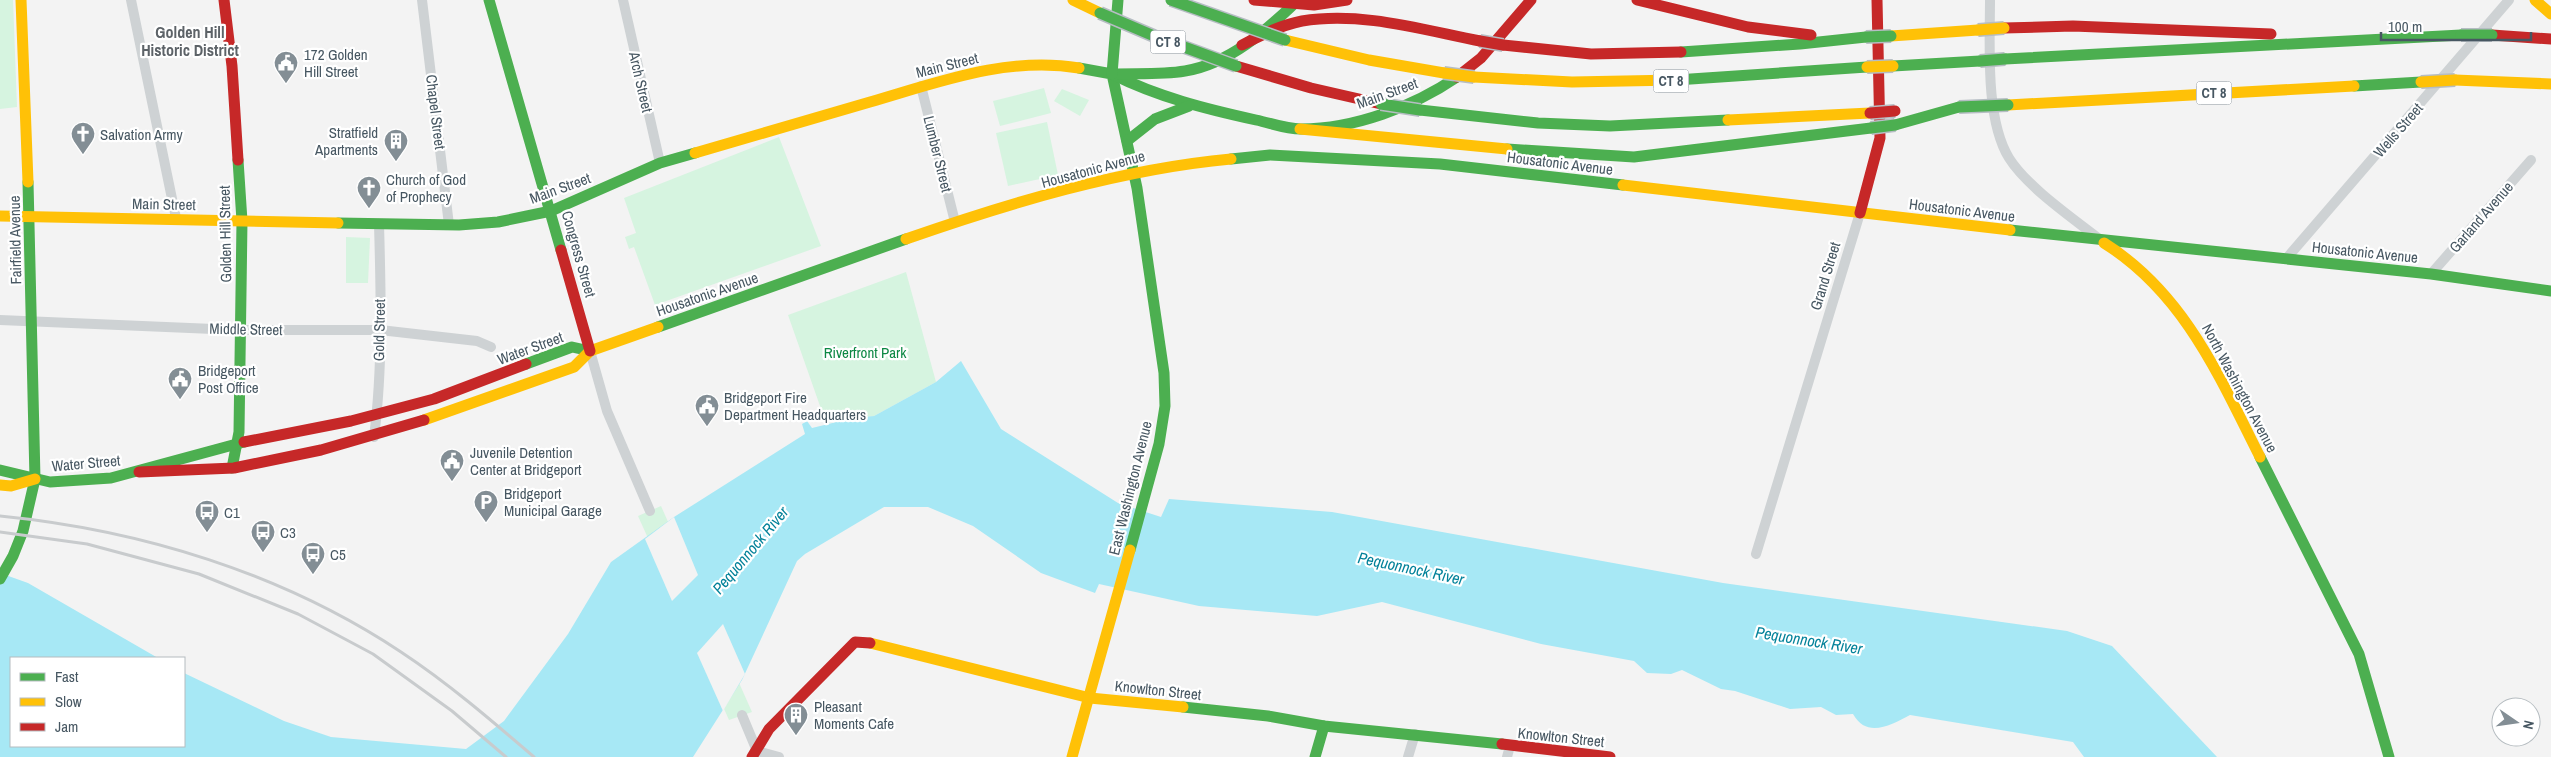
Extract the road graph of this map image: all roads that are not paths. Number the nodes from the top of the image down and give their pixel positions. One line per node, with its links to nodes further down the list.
1 (21, 0): 37 (main road, Fairfield Avenue)
2 (131, 0): 38 (street)
3 (224, 0): 39 (main road, Golden Hill Street)
4 (422, 0): 42 (street, Chapel Street)
5 (489, 0): 34 (main road, Congress Street)
6 (623, 0): 32 (street, Arch Street)
7 (1073, 0): 28 (main road, CT 8, bridge)
8 (1118, 0): 24 (main road, East Washington Avenue)
9 (1171, 0): 21 (main road, CT 8, bridge)
10 (1254, 0): 18 (main road)
11 (1347, 0): 18 (main road)
12 (1531, 0): 29 (main road, Main Street)
13 (1637, 0): 20 (main road)
14 (1877, 0): 35 (main road, Grand Street)
15 (1990, 0): 43 (street, North Washington Avenue)
16 (2509, 0): 44 (street, Wells Street)
17 (2535, 0): 19 (main road)
18 (1296, 2): 23 (main road, Main Street)
19 (2551, 14)
20 (1866, 37): 21 (main road, bridge); 23 (main road, bridge)
21 (2361, 39): 22 (main road, CT 8, bridge)
22 (2551, 39)
23 (1242, 45): 24 (main road, Main Street)
24 (1112, 74): 26 (main road, Main Street); 27 (main road, Main Street); 30 (main road, East Washington Avenue)
25 (2551, 84): 28 (main road, CT 8, bridge)
26 (921, 86): 32 (main road, Main Street); 40 (street, Lumber Street)
27 (1189, 106): 29 (main road, Main Street); 30 (main road, Main Street)
28 (1959, 107): 29 (main road, bridge)
29 (1300, 129)
30 (1127, 141): 33 (main road, East Washington Avenue)
31 (2532, 160): 45 (street, Garland Avenue)
32 (660, 163): 34 (main road, Main Street)
33 (1133, 172): 35 (main road, Housatonic Avenue); 40 (main road, Housatonic Avenue); 64 (main road, East Washington Avenue)
34 (551, 210): 42 (main road, Main Street); 52 (main road, Congress Street)
35 (1860, 213): 43 (main road, Housatonic Avenue); 62 (street, Grand Street)
36 (0, 216): 37 (main road, Main Street)
37 (30, 217): 38 (main road, Main Street); 48 (main road, Fairfield Avenue)
38 (176, 218): 39 (main road, Main Street)
39 (242, 220): 41 (main road, Main Street); 49 (main road, Golden Hill Street)
40 (955, 222): 52 (main road, Housatonic Avenue)
41 (379, 224): 42 (main road, Main Street); 50 (street, Gold Street)
42 (449, 225)
43 (2103, 241): 44 (main road, Housatonic Avenue); 75 (main road, North Washington Avenue)
44 (2286, 259): 45 (main road, Housatonic Avenue)
45 (2431, 274): 46 (main road, Housatonic Avenue)
46 (2551, 291)
47 (0, 320): 48 (street, Middle Street)
48 (32, 322): 49 (street, Middle Street); 59 (main road, Fairfield Avenue)
49 (241, 330): 50 (street, Middle Street); 55 (main road, Golden Hill Street)
50 (380, 330): 51 (street, Middle Street); 53 (street, Gold Street)
51 (491, 347)
52 (590, 351): 53 (main road, Water Street); 54 (main road, Water Street); 61 (street, Congress Street)
53 (377, 414): 54 (street, Gold Street); 55 (main road, Water Street)
54 (374, 437): 56 (main road, Water Street)
55 (236, 445): 56 (main road, Golden Hill Street); 58 (main road, Water Street)
56 (232, 468): 58 (main road, Water Street)
57 (0, 470): 59 (main road, Water Street)
58 (139, 472): 59 (main road, Water Street)
59 (35, 479): 60 (main road, Water Street); 63 (main road, Fairfield Avenue)
60 (0, 485)
61 (650, 511)
62 (1756, 554)
63 (0, 579)
64 (1090, 698): 66 (main road, Knowlton Street); 69 (main road, Knowlton Street); 71 (main road, East Washington Avenue)
65 (742, 716): 69 (street)
66 (1324, 726): 67 (main road, Knowlton Street); 72 (main road)
67 (1415, 734): 68 (main road, Knowlton Street); 73 (street)
68 (1509, 752): 74 (main road, Knowlton Street)
69 (757, 755): 70 (street)
70 (779, 757)
71 (1072, 757)
72 (1315, 757)
73 (1408, 757)
74 (1610, 757)
75 (2389, 757)

